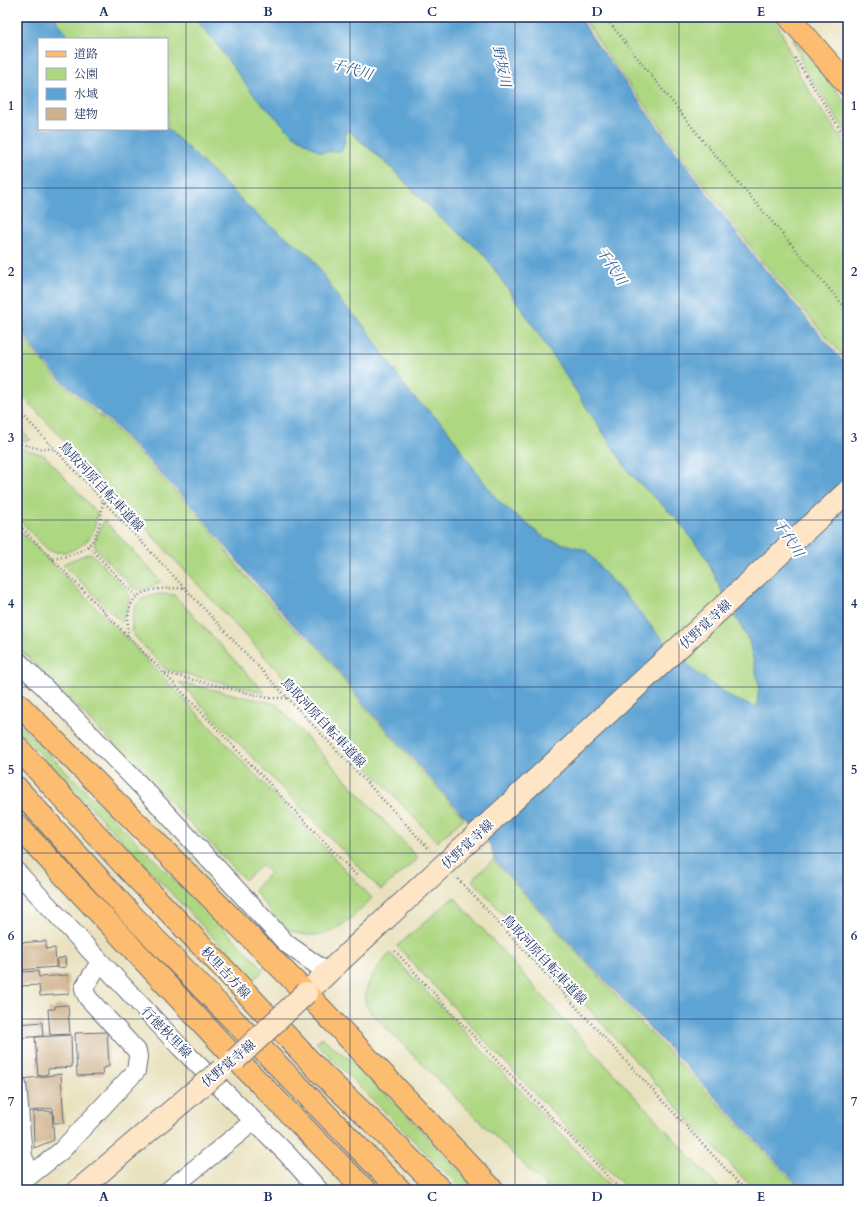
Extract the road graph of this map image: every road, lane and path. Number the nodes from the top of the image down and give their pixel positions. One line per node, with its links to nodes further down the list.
1 (604, 17): 6 (path)
2 (789, 17): 4 (main road)
3 (794, 54): 5 (path)
4 (848, 85)
5 (848, 142)
6 (848, 311)
7 (17, 409): 9 (path, 鳥取河原自転車道線)
8 (17, 443): 9 (path)
9 (54, 449): 11 (path, 鳥取河原自転車道線)
10 (848, 491): 31 (main road, 伏野覚寺線, bridge)
11 (103, 501): 13 (path); 15 (path, 鳥取河原自転車道線)
12 (17, 522): 14 (path)
13 (88, 546): 14 (path); 16 (path)
14 (53, 559): 17 (path)
15 (185, 588): 16 (path); 20 (path, 鳥取河原自転車道線)
16 (137, 597): 17 (path)
17 (128, 636): 19 (path)
18 (17, 660): 31 (street)
19 (164, 673): 20 (path); 28 (path)
20 (288, 698): 25 (path, 鳥取河原自転車道線)
21 (17, 703): 32 (main road)
22 (17, 747): 43 (main road, 秋里吉方線)
23 (17, 788): 42 (main road)
24 (17, 825): 33 (main road)
25 (432, 852)
26 (17, 872): 30 (street, 行徳秋里線)
27 (454, 875): 46 (path, 鳥取河原自転車道線)
28 (357, 876)
29 (395, 951): 45 (path)
30 (100, 962): 35 (street, 行徳秋里線); 36 (street)
31 (328, 973): 32 (main road, 伏野覚寺線)
32 (306, 993): 33 (main road, 伏野覚寺線, bridge); 44 (main road)
33 (228, 1064): 38 (main road, 伏野覚寺線, bridge); 41 (main road)
34 (17, 1084): 36 (street)
35 (254, 1121): 39 (street); 40 (street, 行徳秋里線)
36 (31, 1175): 37 (street)
37 (17, 1186)
38 (80, 1190)
39 (169, 1190)
40 (320, 1190)
41 (365, 1190)
42 (400, 1190)
43 (441, 1190)
44 (493, 1190)
45 (621, 1190)
46 (745, 1190)

